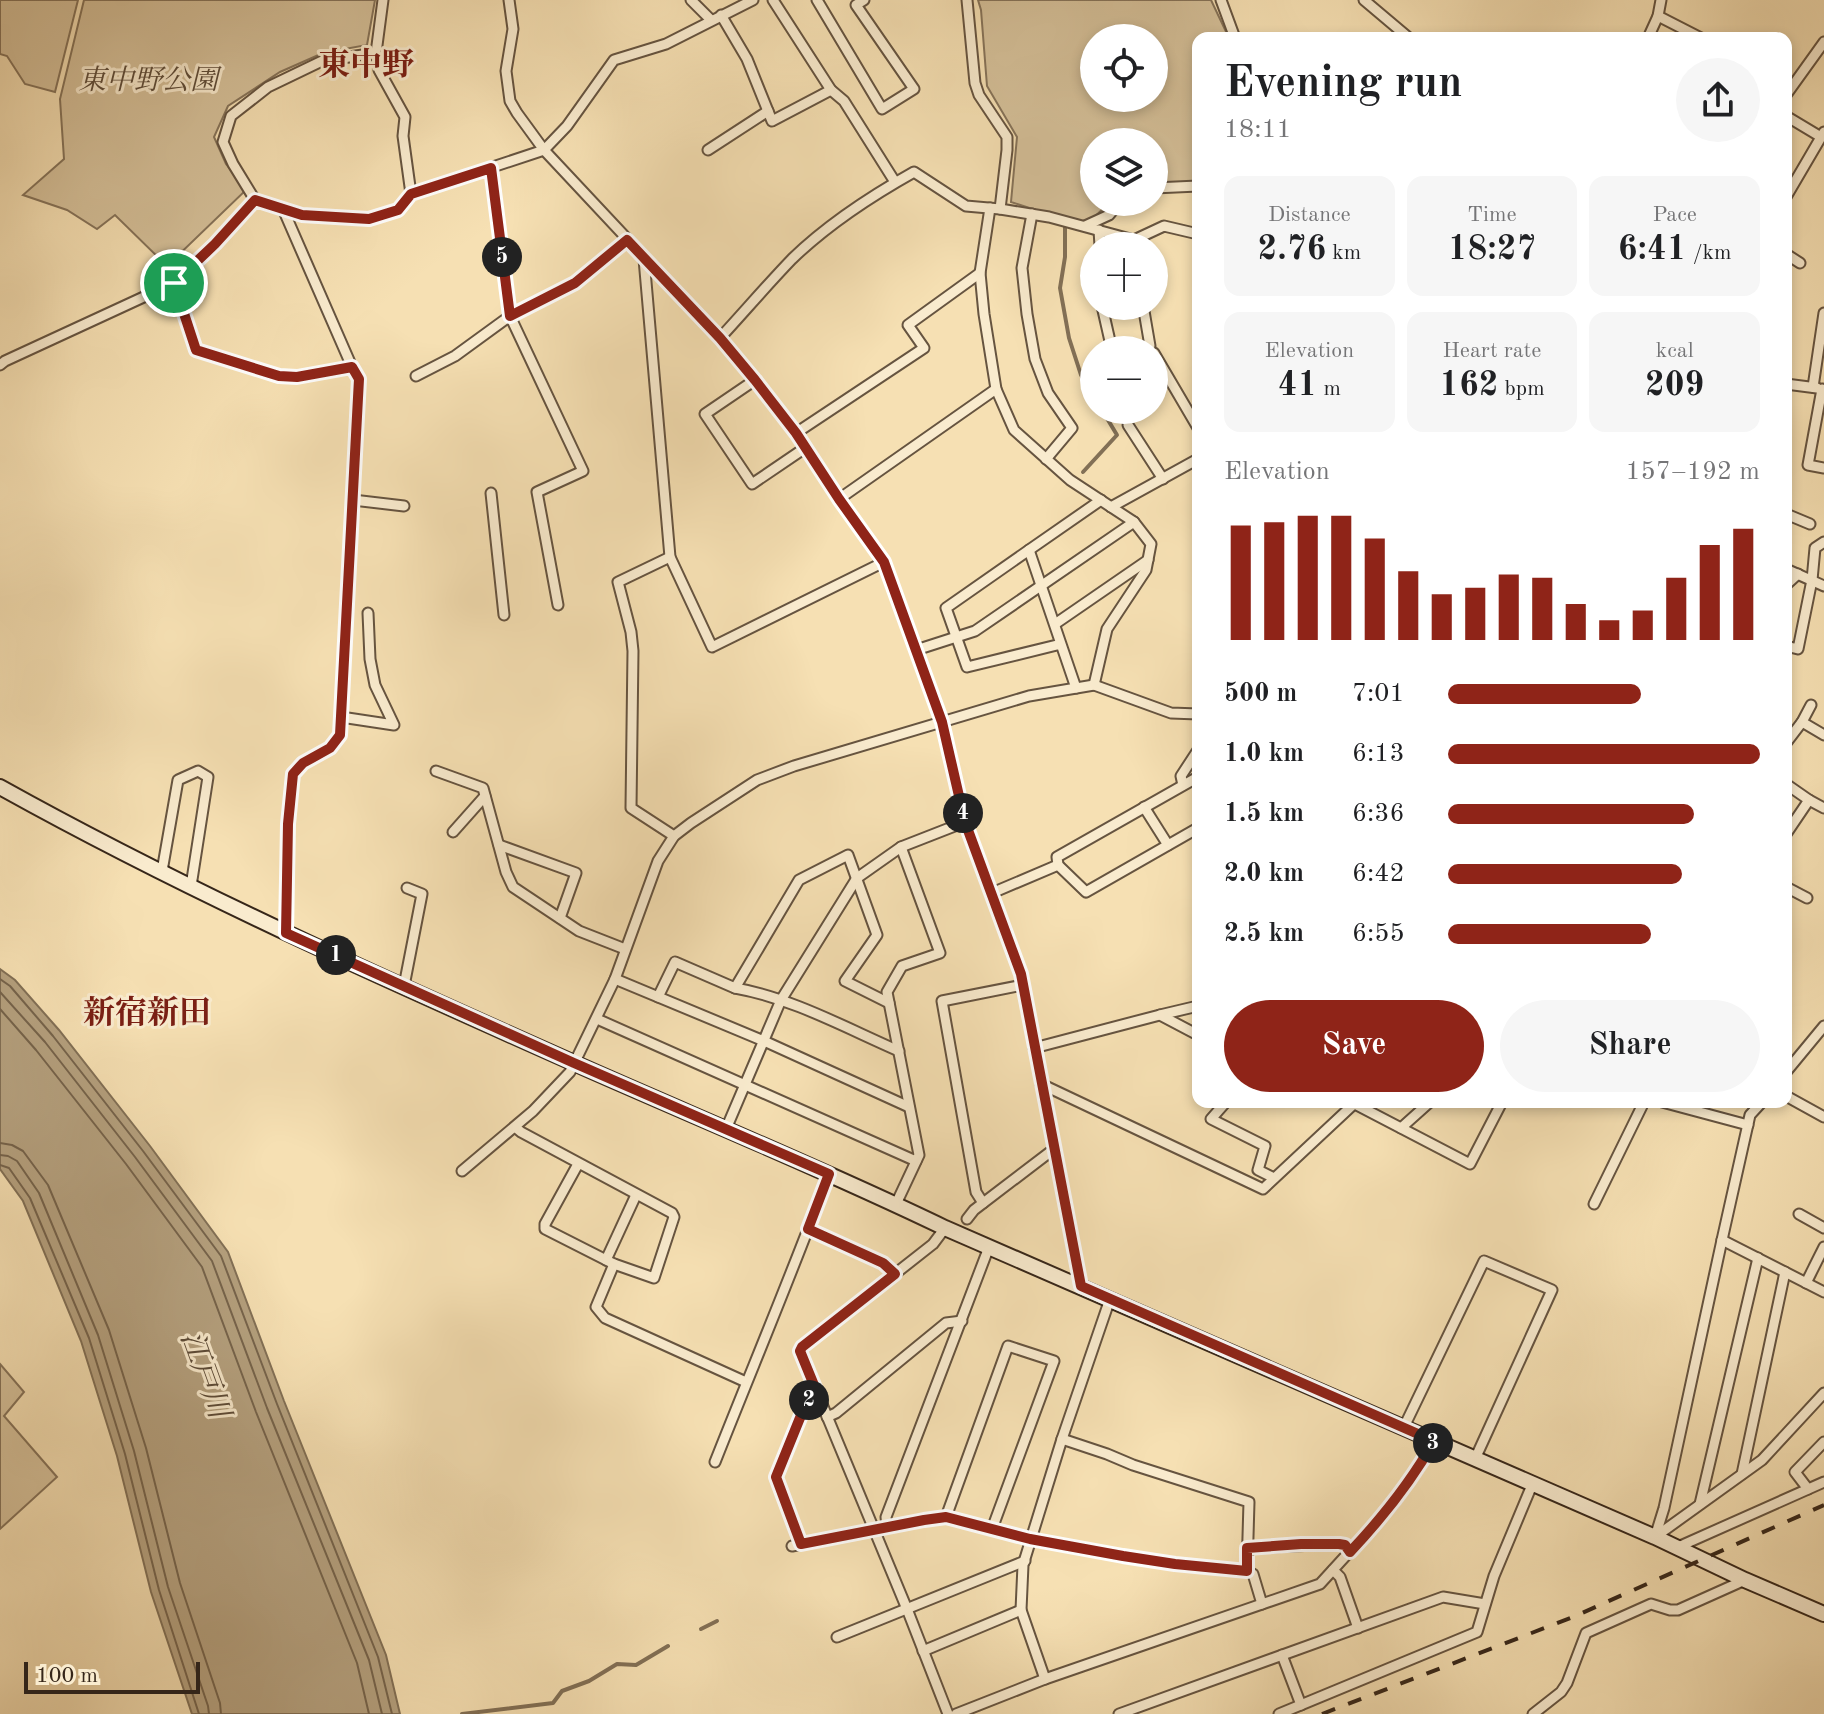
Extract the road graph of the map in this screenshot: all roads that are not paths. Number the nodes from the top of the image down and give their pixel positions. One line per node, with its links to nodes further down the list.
1 (383, 0): 20 (street)
2 (509, 0): 26 (street)
3 (691, 0): 14 (street)
4 (753, 0): 12 (street)
5 (773, 0): 22 (street)
6 (817, 0): 7 (street)
7 (864, 0)
8 (967, 0): 35 (street)
9 (1221, 0): 15 (street)
10 (1364, 0): 16 (street)
11 (1661, 0): 13 (street)
12 (721, 15): 14 (street); 23 (street)
13 (1658, 16): 17 (street); 18 (street)
14 (711, 20): 26 (street)
15 (1233, 32)
16 (1402, 32)
17 (1651, 32)
18 (1689, 32)
19 (1824, 42): 21 (street)
20 (376, 53): 33 (street); 34 (street)
21 (1792, 87)
22 (831, 90): 23 (street); 29 (street)
23 (768, 111): 27 (street)
24 (1792, 119): 25 (street)
25 (1822, 135): 32 (street)
26 (544, 150): 28 (street); 42 (street)
27 (708, 150)
28 (491, 168): 33 (street); 49 (street)
29 (895, 182): 35 (street); 50 (street)
30 (1192, 186): 31 (street)
31 (1168, 187)
32 (1792, 187)
33 (411, 194): 36 (street)
34 (255, 200): 36 (street); 47 (street)
35 (995, 208): 37 (street); 46 (street)
36 (283, 209): 52 (street)
37 (1032, 214): 39 (street); 63 (street)
38 (1107, 216): 39 (street)
39 (1085, 226): 40 (street)
40 (1099, 230): 41 (street)
41 (1192, 233)
42 (627, 240): 44 (street); 49 (street)
43 (1792, 258): 45 (street)
44 (644, 259): 50 (street); 78 (street)
45 (1800, 263)
46 (980, 273): 58 (street); 61 (street)
47 (174, 283): 51 (street); 52 (street)
48 (1824, 313): 57 (street)
49 (510, 316): 53 (street); 87 (street)
50 (720, 338): 55 (street)
51 (2, 360)
52 (352, 367): 69 (street)
53 (416, 376)
54 (1168, 379): 59 (street)
55 (755, 380): 61 (street); 62 (street)
56 (1792, 385): 57 (street)
57 (1820, 388): 65 (street)
58 (996, 389): 63 (street); 68 (street)
59 (1192, 418)
60 (1128, 425): 66 (street)
61 (796, 433): 62 (street)
62 (805, 448): 68 (street)
63 (1046, 459): 70 (street)
64 (1192, 462): 66 (street)
65 (1824, 468)
66 (1163, 479): 72 (street)
67 (491, 493): 89 (street)
68 (839, 499): 80 (street)
69 (353, 500): 71 (street); 99 (street)
70 (1101, 500): 72 (street); 77 (street)
71 (404, 506)
72 (1111, 507): 74 (street)
73 (1792, 516): 75 (street)
74 (1134, 522): 79 (street); 85 (street)
75 (1810, 524)
76 (1824, 542): 84 (street)
77 (1029, 550): 85 (street); 91 (street)
78 (670, 557): 80 (street); 118 (street)
79 (1148, 560): 90 (street); 95 (street)
80 (884, 562): 94 (street)
81 (1792, 572): 82 (street)
82 (1798, 574): 83 (street); 84 (street)
83 (1792, 580)
84 (1812, 580): 86 (street); 93 (street)
85 (1042, 586): 90 (street); 91 (street)
86 (1824, 586)
87 (558, 605)
88 (368, 613): 99 (street)
89 (504, 615)
90 (1055, 624): 92 (street)
91 (957, 638): 92 (street); 94 (street)
92 (1061, 644): 96 (street)
93 (1792, 648)
94 (916, 650): 100 (street)
95 (1094, 685): 96 (street); 98 (street)
96 (1076, 688): 100 (street)
97 (1811, 705): 101 (street)
98 (1192, 714)
99 (341, 717): 131 (street)
100 (942, 722): 114 (street); 118 (street)
101 (1802, 722): 102 (street); 103 (street)
102 (1792, 735)
103 (1824, 735)
104 (1192, 759): 107 (street)
105 (436, 771): 110 (street)
106 (1192, 780): 107 (street)
107 (1183, 785): 112 (street)
108 (0, 787): 123 (street)
109 (1792, 788): 111 (street)
110 (485, 796): 117 (street); 119 (street)
111 (1809, 800): 113 (street); 115 (street)
112 (1144, 807): 120 (street); 122 (street)
113 (1824, 808)
114 (965, 822): 121 (street); 128 (street)
115 (1792, 825)
116 (1192, 831): 120 (street)
117 (453, 832)
118 (674, 836): 132 (street)
119 (499, 845): 130 (street); 130 (street)
120 (1168, 845): 122 (street)
121 (901, 847): 124 (street); 139 (street)
122 (1058, 865): 128 (street)
123 (162, 871): 125 (street); 125 (street)
124 (857, 878): 136 (street); 138 (street); 139 (street)
125 (191, 886): 131 (street)
126 (407, 888): 135 (street)
127 (1792, 890): 129 (street)
128 (992, 893): 134 (street)
129 (1807, 898)
130 (560, 918): 132 (street)
131 (286, 933): 135 (street)
132 (625, 949): 133 (street)
133 (615, 979): 137 (street); 142 (street)
134 (1023, 985): 146 (street); 174 (street)
135 (404, 986): 148 (street)
136 (735, 988): 137 (street); 138 (street)
137 (658, 997): 145 (street)
138 (781, 1000): 145 (street); 147 (street)
139 (889, 1003): 147 (street)
140 (1192, 1007): 141 (street)
141 (1160, 1015): 144 (street); 146 (street)
142 (597, 1019): 148 (street); 151 (street)
143 (1824, 1026): 149 (street)
144 (1192, 1032)
145 (764, 1041): 151 (street); 153 (street)
146 (1034, 1048): 150 (street)
147 (899, 1051): 153 (street)
148 (574, 1063): 164 (street); 166 (street)
149 (1792, 1065)
150 (1041, 1084): 167 (street); 172 (street)
151 (745, 1085): 166 (street); 168 (street)
152 (1792, 1099): 162 (street)
153 (909, 1107): 168 (street)
154 (1221, 1108): 172 (street)
155 (1349, 1108): 172 (street)
156 (1363, 1108): 165 (street)
157 (1423, 1108): 165 (street)
158 (1499, 1108): 165 (street)
159 (1641, 1108): 176 (street)
160 (1684, 1108): 163 (street)
161 (1756, 1108): 163 (street)
162 (1824, 1117)
163 (1748, 1125): 182 (street)
164 (515, 1127): 169 (street); 170 (street)
165 (1401, 1128)
166 (726, 1129): 171 (street)
167 (1054, 1149): 174 (street); 190 (street)
168 (916, 1161): 175 (street)
169 (578, 1164): 173 (street); 186 (street)
170 (462, 1171)
171 (829, 1174): 175 (street); 181 (street)
172 (1274, 1178)
173 (636, 1195): 186 (street); 186 (street)
174 (983, 1203): 178 (street)
175 (896, 1204): 179 (street)
176 (1594, 1204)
177 (1799, 1214): 180 (street)
178 (967, 1219)
179 (945, 1228): 183 (street); 188 (street)
180 (1824, 1228)
181 (808, 1229): 188 (street); 194 (street)
182 (1722, 1240): 185 (street); 213 (street)
183 (989, 1247): 190 (street); 193 (street)
184 (1824, 1247): 189 (street)
185 (1758, 1258): 187 (street); 208 (street)
186 (610, 1262): 194 (street)
187 (1785, 1272): 189 (street); 204 (street)
188 (895, 1274): 196 (street)
189 (1806, 1283): 191 (street)
190 (1081, 1286): 192 (street)
191 (1824, 1292)
192 (1110, 1299): 198 (street); 199 (street)
193 (962, 1321): 197 (street); 210 (street)
194 (746, 1382): 203 (street)
195 (1824, 1393): 204 (street)
196 (818, 1395): 197 (street); 212 (street)
197 (827, 1417): 212 (street)
198 (1404, 1427): 200 (street); 202 (street)
199 (1062, 1439): 214 (street); 216 (street)
200 (1434, 1441): 202 (street); 217 (street)
201 (1824, 1442): 207 (street)
202 (1475, 1459): 206 (street)
203 (715, 1462)
204 (1742, 1474): 208 (street)
205 (1824, 1482): 207 (street)
206 (1532, 1485): 213 (street); 223 (street)
207 (1808, 1489): 215 (street)
208 (1700, 1504): 213 (street)
209 (946, 1517): 210 (street); 211 (street); 211 (street)
210 (887, 1527): 212 (street)
211 (992, 1529): 214 (street)
212 (873, 1530): 224 (street)
213 (1655, 1537): 215 (street)
214 (1030, 1539): 218 (street); 220 (street)
215 (1678, 1547): 221 (street)
216 (1247, 1548): 217 (street); 220 (street)
217 (1350, 1552): 219 (street)
218 (1025, 1561): 224 (street); 225 (street)
219 (1333, 1570): 222 (street); 227 (street)
220 (1247, 1571): 222 (street)
221 (1745, 1580): 226 (street); 237 (street)
222 (1262, 1604): 231 (street)
223 (1485, 1604): 227 (street); 232 (street)
224 (907, 1609): 228 (street); 229 (street)
225 (1021, 1610): 229 (street); 231 (street)
226 (1824, 1614)
227 (1358, 1628): 230 (street)
228 (837, 1637)
229 (923, 1651): 233 (street)
230 (1282, 1655): 232 (street); 235 (street)
231 (1045, 1679): 234 (street)
232 (1301, 1705): 236 (street)
233 (948, 1714)
234 (956, 1714)
235 (1119, 1714)
236 (1279, 1714)
237 (1533, 1714)

